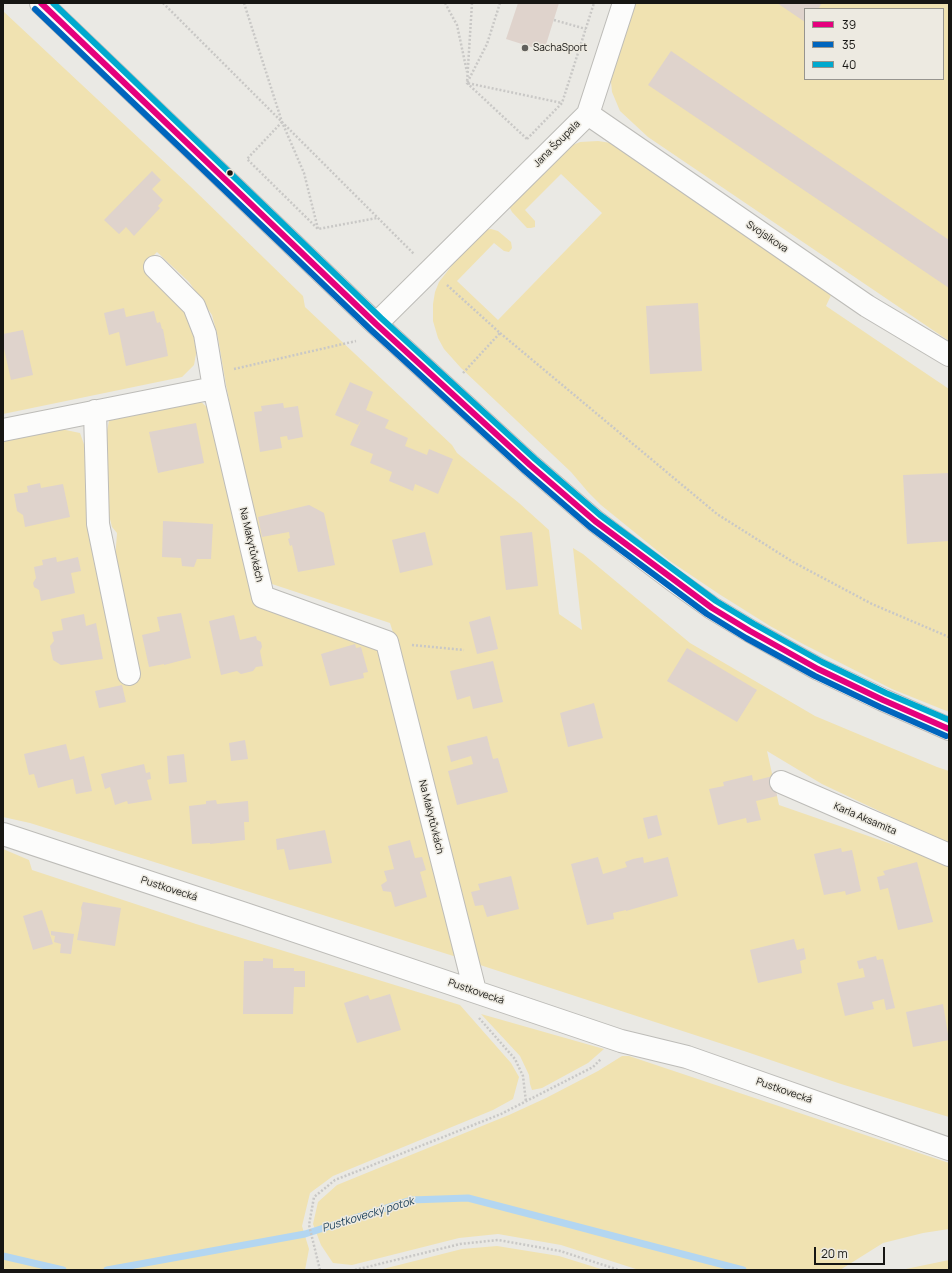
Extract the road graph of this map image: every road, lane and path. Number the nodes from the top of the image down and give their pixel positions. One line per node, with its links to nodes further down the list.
1 (41, 3): 25 (street)
2 (163, 3): 17 (path)
3 (244, 3): 17 (path)
4 (445, 3): 13 (path)
5 (472, 3): 13 (path)
6 (500, 3): 14 (path)
7 (594, 3): 10 (path)
8 (624, 3): 12 (street, Jana Šoupala)
9 (554, 20): 10 (path)
10 (586, 29): 11 (path)
11 (584, 35): 12 (path); 15 (path)
12 (611, 43): 16 (street, Jana Šoupala)
13 (467, 76): 14 (path)
14 (467, 83): 15 (path); 18 (path)
15 (562, 103): 18 (path)
16 (588, 114): 24 (street, Jana Šoupala); 28 (street, Svojsíkova)
17 (282, 122): 20 (path); 21 (path); 21 (path)
18 (527, 139): 19 (path)
19 (522, 144)
20 (377, 218): 21 (path); 22 (path)
21 (318, 229)
22 (420, 250)
23 (154, 267): 29 (street, Na Makytůvkách)
24 (431, 270): 25 (street, Jana Šoupala); 26 (path)
25 (376, 324): 30 (street)
26 (500, 333): 30 (path); 33 (path)
27 (356, 341): 29 (path)
28 (949, 356)
29 (213, 381): 31 (street); 34 (street, Na Makytůvkách)
30 (447, 390): 37 (street)
31 (95, 412): 32 (street); 36 (street)
32 (3, 430)
33 (949, 637)
34 (387, 642): 35 (path); 41 (street, Na Makytůvkách)
35 (464, 650)
36 (129, 674)
37 (949, 729)
38 (781, 782): 40 (street, Karla Aksamita)
39 (3, 834): 41 (street, Pustkovecká)
40 (949, 856)
41 (475, 991): 42 (street, Pustkovecká); 43 (path)
42 (620, 1041): 43 (path); 44 (street, Pustkovecká)
43 (526, 1102): 45 (path)
44 (949, 1149)
45 (320, 1270)
46 (355, 1270): 47 (path)
47 (619, 1270)

